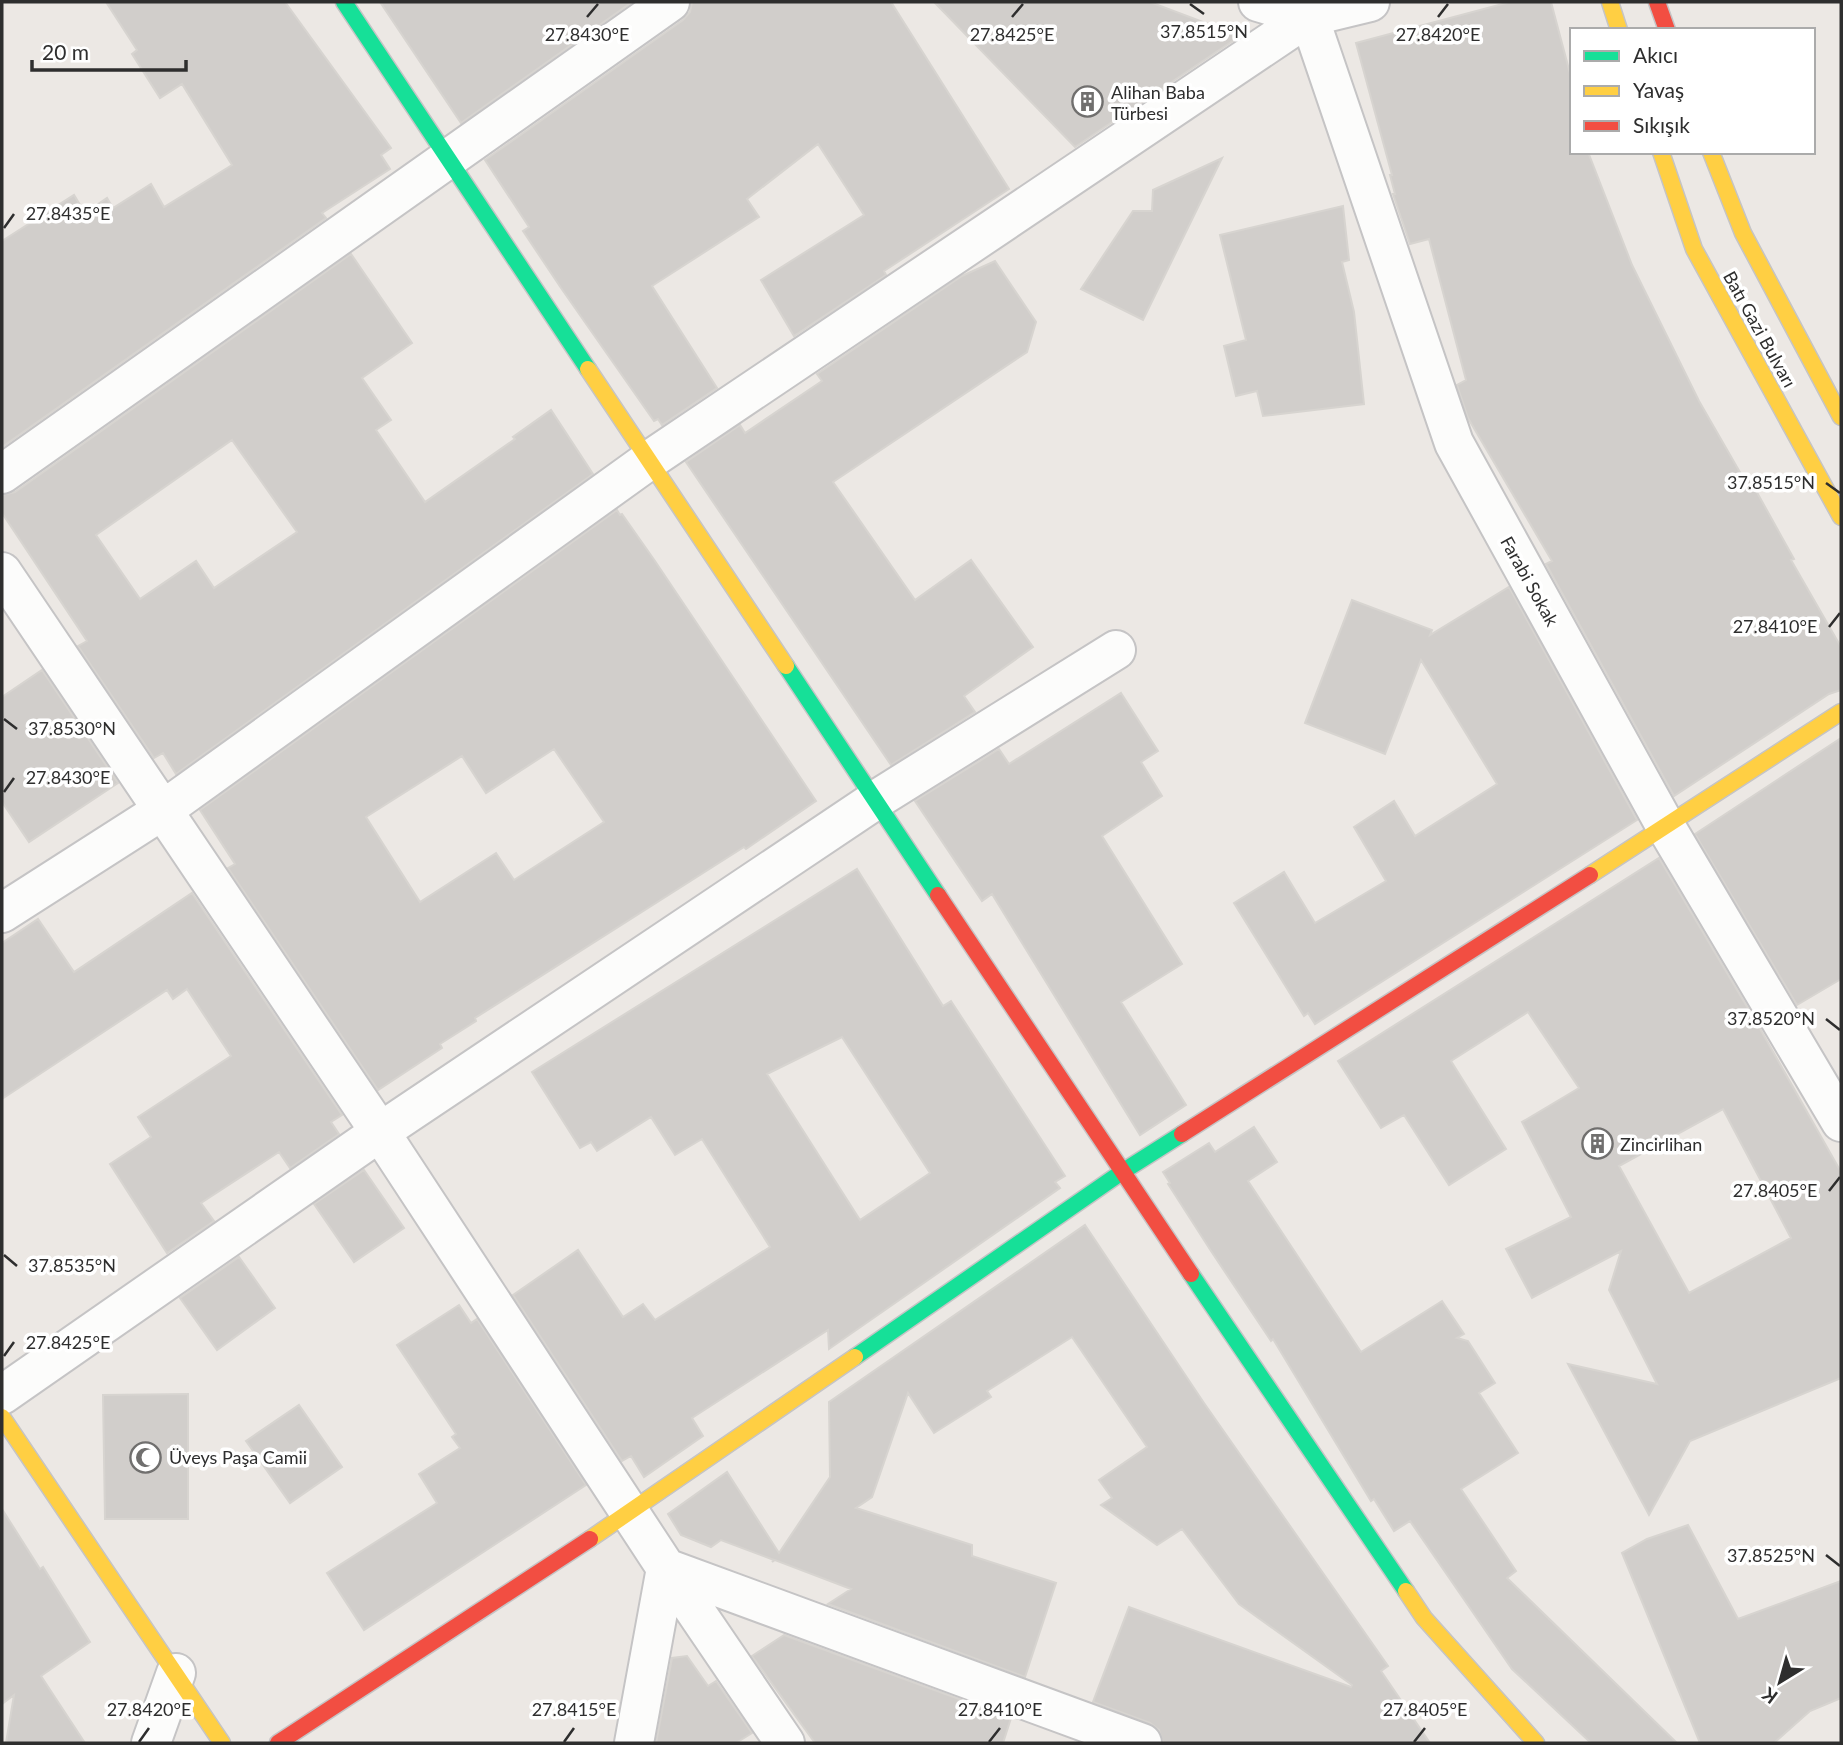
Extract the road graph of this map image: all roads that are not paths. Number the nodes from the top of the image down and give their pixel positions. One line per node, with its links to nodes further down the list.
1 (344, 2): 12 (street)
2 (670, 2): 12 (street)
3 (1258, 2): 7 (street)
4 (1370, 2): 7 (street)
5 (1610, 2): 8 (street)
6 (1657, 2): 9 (street)
7 (1306, 10): 14 (street); 22 (street, Farabi Sokak)
8 (1618, 28)
9 (1666, 28)
10 (1662, 154): 16 (street, Batı Gazi Bulvarı)
11 (1712, 154): 13 (street, Batı Gazi Bulvarı)
12 (446, 159): 14 (street); 15 (street)
13 (1841, 417)
14 (648, 461): 20 (street); 21 (street)
15 (2, 474)
16 (1841, 517)
17 (2, 572): 21 (street)
18 (1116, 650): 20 (street)
19 (1841, 712): 22 (street)
20 (874, 801): 25 (street); 26 (street)
21 (163, 810): 23 (street); 25 (street)
22 (1666, 827): 24 (street, Farabi Sokak); 26 (street)
23 (2, 913)
24 (1841, 1122)
25 (380, 1132): 27 (street); 29 (street)
26 (1122, 1172): 29 (street); 38 (street)
27 (2, 1395)
28 (2, 1417): 31 (street)
29 (630, 1513): 30 (street); 34 (street)
30 (667, 1568): 35 (street); 36 (street); 37 (street)
31 (176, 1673): 32 (street); 33 (street)
32 (151, 1743)
33 (222, 1743)
34 (278, 1743)
35 (634, 1743)
36 (785, 1743)
37 (1142, 1743)
38 (1536, 1743)

